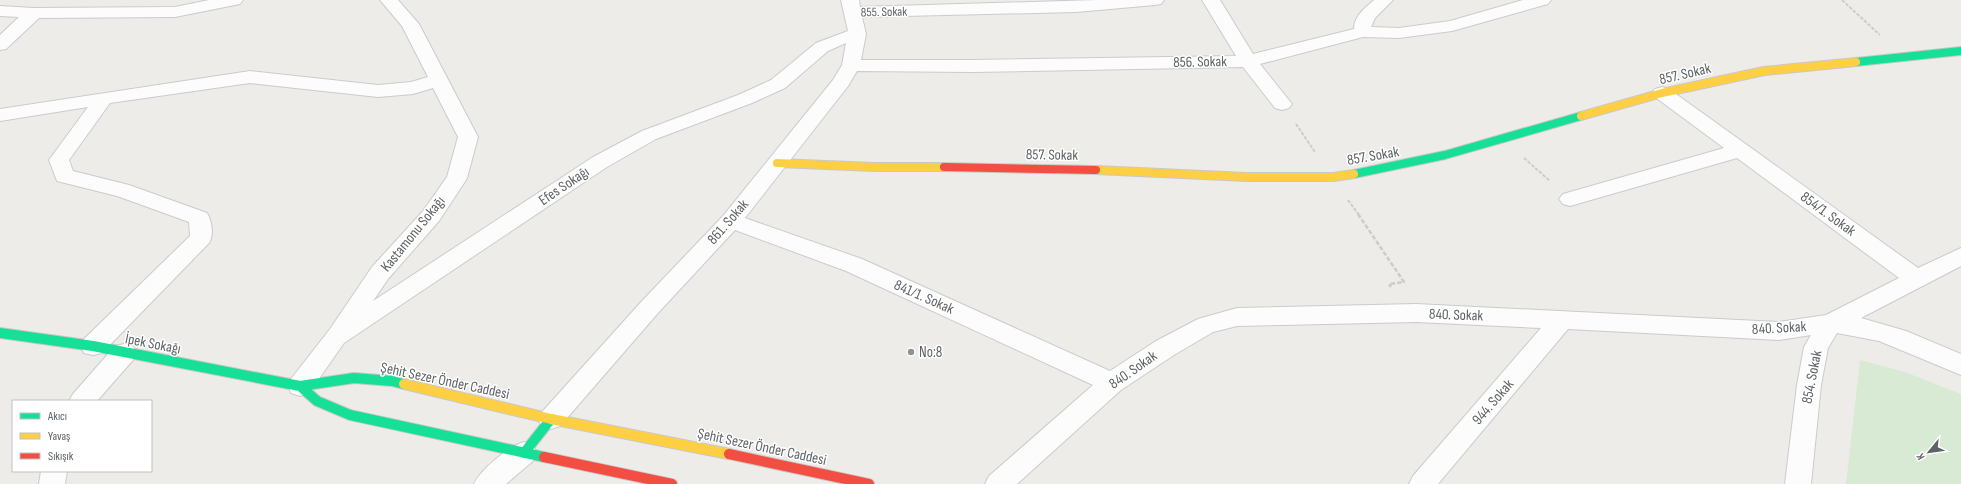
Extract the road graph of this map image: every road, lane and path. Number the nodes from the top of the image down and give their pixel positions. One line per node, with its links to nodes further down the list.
1 (234, 0): 10 (street)
2 (389, 0): 18 (street, Kastamonu Sokağı)
3 (1155, 0): 8 (street, 855. Sokak)
4 (1211, 0): 16 (street)
5 (1384, 0): 11 (street)
6 (1542, 0): 11 (street, 856. Sokak)
7 (1842, 0): 15 (path)
8 (851, 6): 12 (street, 861. Sokak)
9 (0, 11): 10 (street)
10 (34, 13): 13 (street)
11 (1363, 32): 16 (street, 856. Sokak)
12 (857, 34): 17 (street, 861. Sokak); 35 (street, Efes Sokağı)
13 (0, 45)
14 (1961, 51): 15 (street, 857. Sokak)
15 (1903, 58): 19 (street, 857. Sokak)
16 (1248, 61): 17 (street, 856. Sokak); 21 (street)
17 (851, 65): 25 (street, 861. Sokak)
18 (439, 80): 20 (street); 35 (street, Kastamonu Sokağı)
19 (1662, 92): 23 (street, 857. Sokak); 24 (street, 854/1. Sokak)
20 (104, 98): 22 (street); 36 (street)
21 (1282, 104): 26 (path)
22 (0, 115)
23 (1502, 138): 26 (street, 857. Sokak); 27 (path)
24 (1740, 150): 27 (street); 30 (street, 854/1. Sokak)
25 (777, 163): 26 (street, 857. Sokak); 28 (street, 861. Sokak)
26 (1333, 177): 31 (path)
27 (1570, 199)
28 (731, 221): 39 (street, 841/1. Sokak); 42 (street, 861. Sokak)
29 (1961, 256): 30 (street)
30 (1917, 279): 33 (street)
31 (1405, 313): 32 (street, 840. Sokak); 39 (street, 840. Sokak)
32 (1564, 319): 33 (street, 840. Sokak); 50 (street, 944. Sokak)
33 (1830, 324): 38 (street, 840. Sokak); 51 (street, 854. Sokak)
34 (0, 333): 36 (street, İpek Sokağı)
35 (336, 338): 40 (street, Efes Sokağı)
36 (93, 346): 37 (street, İpek Sokağı)
37 (124, 352): 40 (street, İpek Sokağı); 41 (street)
38 (1961, 365)
39 (1112, 383): 49 (street, 840. Sokak)
40 (300, 386): 42 (street, Şehit Sezer Önder Caddesi); 43 (street)
41 (83, 400)
42 (551, 419): 43 (street); 48 (street, Şehit Sezer Önder Caddesi)
43 (524, 453): 46 (street); 47 (street)
44 (54, 472): 45 (street)
45 (52, 484)
46 (487, 484)
47 (672, 484)
48 (869, 484)
49 (998, 484)
50 (1422, 484)
51 (1798, 484)

